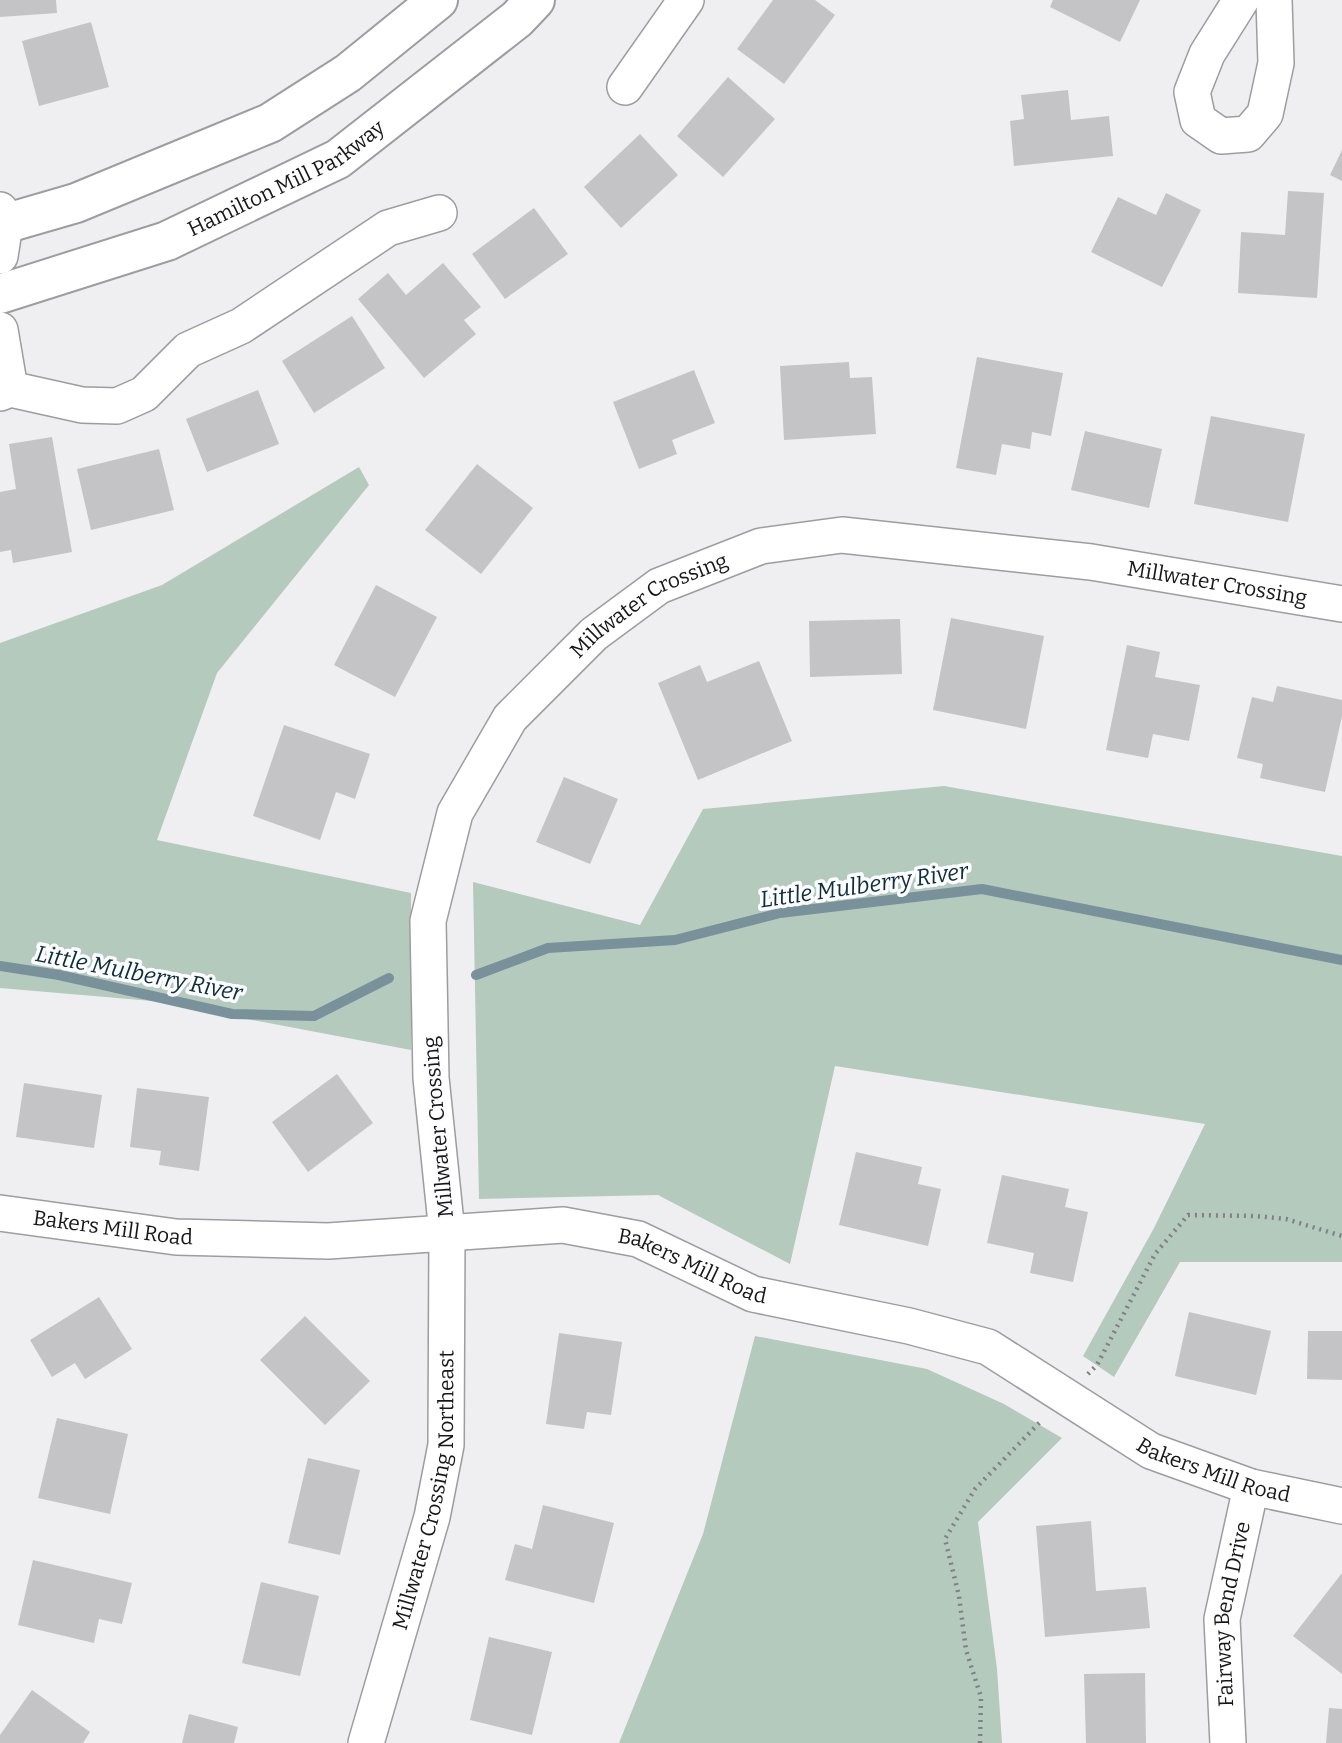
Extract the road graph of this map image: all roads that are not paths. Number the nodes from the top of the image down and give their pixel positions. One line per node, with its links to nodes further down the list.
1 (438, 0): 8 (street)
2 (535, 0): 9 (street, Hamilton Mill Parkway)
3 (686, 0): 6 (street)
4 (1241, 0): 5 (street)
5 (1274, 0)
6 (625, 87)
7 (439, 213): 11 (street)
8 (1, 229)
9 (0, 293)
10 (0, 330): 11 (street)
11 (5, 391)
12 (1342, 604): 14 (street, Millwater Crossing)
13 (0, 1213): 14 (street, Bakers Mill Road)
14 (447, 1233): 15 (street, Bakers Mill Road); 17 (street, Millwater Crossing Northeast)
15 (1251, 1487): 16 (street, Bakers Mill Road); 18 (street, Fairway Bend Drive)
16 (1342, 1506)
17 (366, 1743)
18 (1228, 1743)

